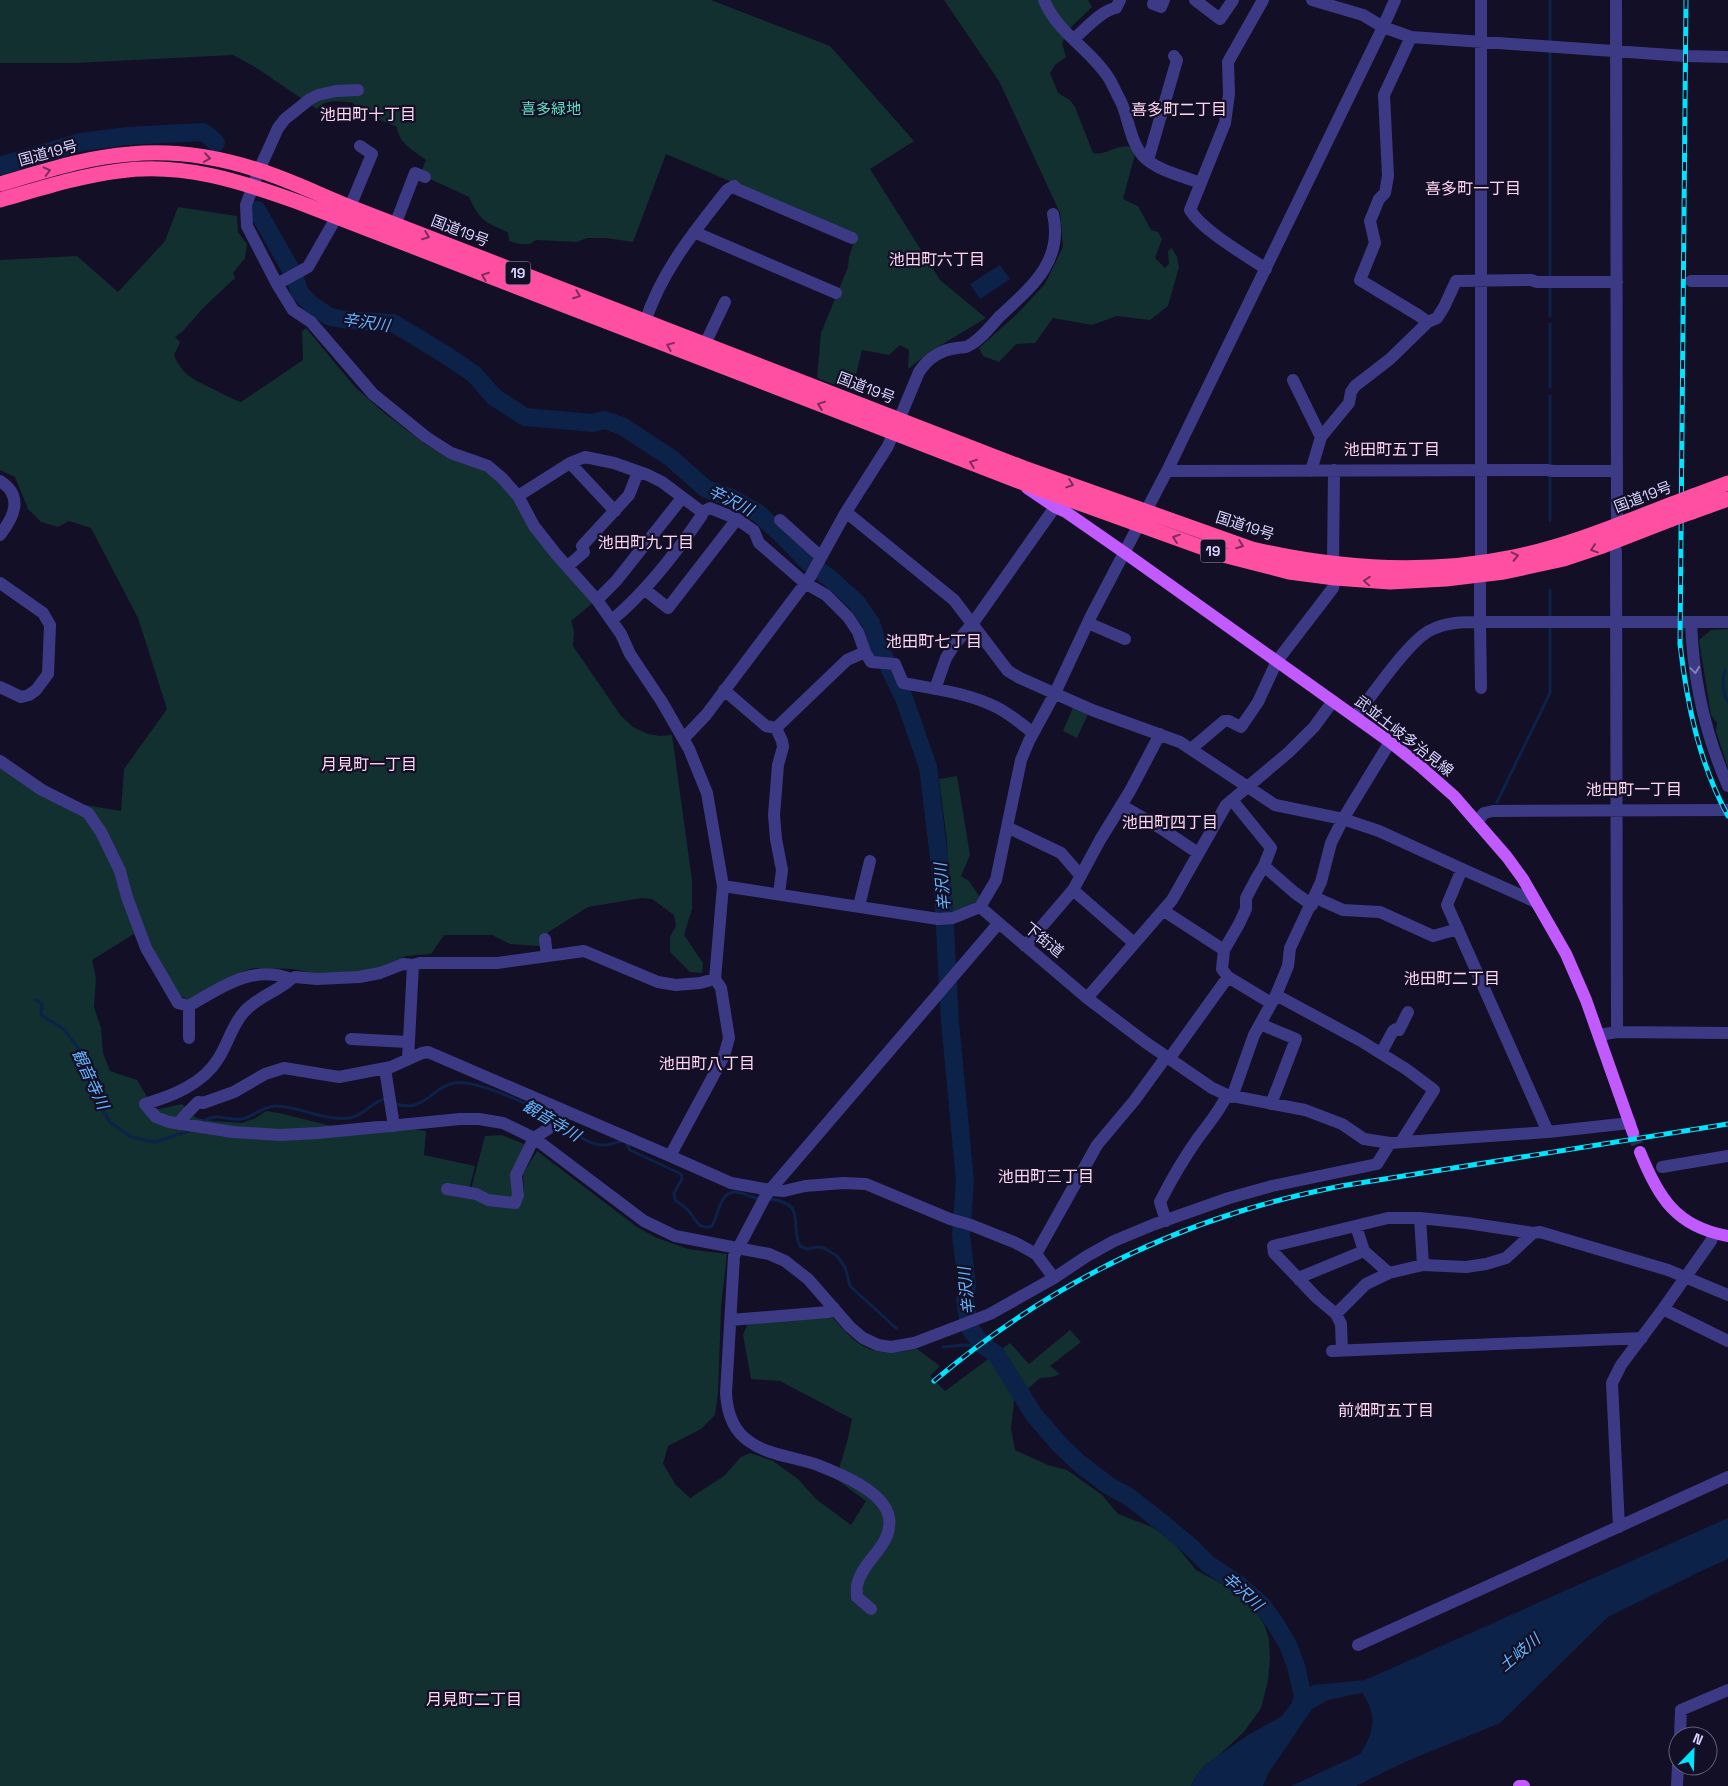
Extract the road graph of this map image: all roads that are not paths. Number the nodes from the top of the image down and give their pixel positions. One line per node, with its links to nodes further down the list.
1 (1044, 0): 12 (street)
2 (1120, 0): 12 (street)
3 (1195, 0): 4 (street)
4 (1233, 0)
5 (1263, 0): 22 (street)
6 (1312, 0): 10 (street)
7 (1395, 0): 10 (street)
8 (1481, 0): 13 (street)
9 (1616, 0): 14 (street)
10 (1383, 26): 11 (street); 32 (street)
11 (1411, 37): 13 (street); 41 (street)
12 (1074, 39): 19 (street)
13 (1481, 42): 14 (street); 34 (street)
14 (1616, 51): 16 (street); 37 (street)
15 (1174, 56): 19 (street)
16 (1728, 57)
17 (358, 90): 20 (street)
18 (360, 146): 26 (street)
19 (1148, 160): 22 (street)
20 (259, 170): 23 (highway, 国道19号 / 19, one-way to 20); 24 (street); 26 (highway, 国道19号 / 19)
21 (425, 177): 29 (street)
22 (1200, 183): 32 (street)
23 (0, 184)
24 (253, 186): 25 (highway, 国道19号 / 19); 28 (highway, 国道19号 / 19); 33 (street)
25 (0, 200)
26 (350, 207): 29 (highway, 国道19号 / 19)
27 (1053, 214): 44 (street)
28 (336, 218): 33 (street); 44 (highway, 国道19号 / 19, one-way to 28)
29 (395, 225): 40 (highway, 国道19号 / 19, one-way to 40)
30 (694, 232): 31 (street); 38 (street); 40 (street)
31 (852, 238)
32 (1266, 269): 49 (street)
33 (280, 281): 56 (street)
34 (1481, 281): 37 (street); 41 (street); 48 (street)
35 (1691, 281): 36 (street)
36 (1728, 281)
37 (1616, 282): 51 (street)
38 (836, 293)
39 (725, 302): 42 (street)
40 (645, 322): 42 (highway, 国道19号 / 19)
41 (1428, 322): 45 (street)
42 (705, 344): 44 (highway, 国道19号 / 19)
43 (1293, 380): 45 (street)
44 (897, 426): 54 (highway, 国道19号 / 19, one-way to 44); 60 (highway, 国道19号 / 19, one-way to 60); 63 (street)
45 (1321, 437): 50 (street)
46 (570, 464): 52 (street); 56 (street); 61 (street)
47 (1334, 470): 48 (street); 50 (street); 74 (street)
48 (1481, 470): 51 (street); 71 (street)
49 (1167, 471): 50 (street); 60 (street)
50 (1311, 471)
51 (1616, 471): 64 (street)
52 (638, 472): 57 (street); 61 (street)
53 (0, 481): 68 (street)
54 (1018, 481): 59 (main road, 武並土岐多治見線); 67 (highway, 国道19号 / 19)
55 (1728, 483): 74 (highway, 国道19号 / 19, one-way to 55, bridge)
56 (518, 496): 73 (street)
57 (682, 498): 62 (street); 79 (street)
58 (1728, 498): 74 (highway, 国道19号 / 19, one-way to 74, bridge)
59 (1055, 508): 70 (main road, 武並土岐多治見線); 85 (street)
60 (1146, 510): 67 (street); 74 (highway, 国道19号 / 19, one-way to 74)
61 (615, 512): 73 (street)
62 (702, 512): 65 (street); 78 (street)
63 (846, 512): 72 (street); 85 (street)
64 (1617, 518)
65 (737, 519): 75 (street); 78 (street)
66 (780, 520): 72 (street)
67 (1139, 525): 70 (street); 74 (highway, 国道19号 / 19, one-way to 67)
68 (0, 535)
69 (1616, 551): 81 (street)
70 (1125, 553): 86 (street); 89 (main road, 武並土岐多治見線)
71 (1481, 556)
72 (821, 558): 75 (street)
73 (568, 566): 79 (street)
74 (1334, 571): 89 (street)
75 (807, 580): 88 (street); 93 (street)
76 (0, 583): 90 (street)
77 (1480, 584): 82 (street)
78 (644, 589): 80 (street)
79 (597, 600): 80 (street)
80 (612, 620): 100 (street)
81 (1616, 621): 82 (street); 83 (street); 109 (street)
82 (1480, 622): 92 (street); 96 (street)
83 (1691, 622): 84 (street); 104 (street, one-way to 104)
84 (1728, 622)
85 (973, 623): 91 (street); 94 (street)
86 (1088, 623): 87 (street); 94 (street)
87 (1125, 639)
88 (865, 652): 91 (street); 97 (street)
89 (1277, 661): 95 (main road, 武並土岐多治見線); 102 (street)
90 (0, 687)
91 (934, 688): 98 (street)
92 (1481, 688)
93 (724, 690): 97 (street); 100 (street)
94 (1055, 692): 98 (street); 99 (street)
95 (1333, 701): 96 (main road, 武並土岐多治見線); 105 (street)
96 (1355, 717): 101 (main road, 武並土岐多治見線)
97 (776, 728): 120 (street)
98 (1033, 733): 112 (street)
99 (1160, 734): 102 (street); 107 (street)
100 (684, 738): 118 (street)
101 (1390, 742): 110 (street); 111 (main road, 武並土岐多治見線)
102 (1191, 749): 105 (street)
103 (0, 761): 139 (street)
104 (1728, 786)
105 (1248, 787): 106 (street); 110 (street)
106 (1232, 800): 113 (street); 115 (street)
107 (1121, 805): 113 (street); 117 (street)
108 (1728, 810): 109 (street)
109 (1616, 811): 111 (street); 142 (street)
110 (1343, 819): 116 (street); 121 (street)
111 (1477, 822): 122 (main road, 武並土岐多治見線)
112 (1007, 827): 117 (street); 124 (street)
113 (1198, 853): 125 (street)
114 (870, 860): 123 (street)
115 (1264, 866): 121 (street); 131 (street)
116 (1462, 869): 122 (street); 127 (street)
117 (1080, 875): 119 (street)
118 (723, 886): 120 (street); 136 (street)
119 (1073, 890): 129 (street); 130 (street)
120 (779, 894): 123 (street)
121 (1313, 901): 127 (street); 138 (street)
122 (1536, 902): 144 (main road, 武並土岐多治見線)
123 (859, 906): 124 (street)
124 (980, 907): 126 (street, 下街道)
125 (1164, 911): 129 (street); 131 (street)
126 (998, 924): 130 (street, 下街道); 168 (street)
127 (1458, 929): 160 (street)
128 (545, 939): 132 (street)
129 (1134, 943): 137 (street)
130 (1025, 946): 137 (street, 下街道)
131 (1224, 950): 134 (street)
132 (547, 956): 133 (street); 136 (street)
133 (413, 965): 135 (street); 147 (street)
134 (1228, 977): 138 (street); 149 (street)
135 (291, 979): 139 (street); 152 (street)
136 (716, 979): 164 (street)
137 (1087, 998): 149 (street, 下街道)
138 (1273, 999): 141 (street); 148 (street)
139 (189, 1006): 145 (street)
140 (1408, 1012): 148 (street)
141 (1260, 1024): 153 (street); 155 (street)
142 (1616, 1032): 143 (street); 144 (street)
143 (1728, 1033)
144 (1599, 1035): 159 (main road, 武並土岐多治見線)
145 (189, 1038)
146 (351, 1039): 147 (street)
147 (408, 1042): 150 (street)
148 (1381, 1053): 162 (street)
149 (1167, 1058): 153 (street, 下街道); 177 (street)
150 (408, 1059): 151 (street); 156 (street)
151 (385, 1068): 154 (street); 158 (street)
152 (206, 1073): 154 (street); 157 (street)
153 (1230, 1096): 155 (street, 下街道); 170 (street)
154 (198, 1102): 157 (street)
155 (1271, 1104): 162 (street, 下街道)
156 (558, 1116): 161 (street); 164 (street)
157 (179, 1124): 158 (street)
158 (394, 1126): 161 (street)
159 (1631, 1128): 160 (street, 下街道)
160 (1548, 1132): 162 (street, 下街道)
161 (534, 1138): 167 (street); 175 (street)
162 (1396, 1143): 170 (street)
163 (1640, 1152): 173 (main road)
164 (670, 1156): 168 (street)
165 (1728, 1156): 166 (street)
166 (1662, 1167)
167 (446, 1188)
168 (766, 1196): 175 (street); 177 (street)
169 (1420, 1218): 171 (street); 172 (street); 178 (street)
170 (1166, 1221): 181 (street)
171 (1356, 1226): 176 (street); 182 (street)
172 (1533, 1233): 178 (street); 180 (street)
173 (1714, 1233): 174 (main road); 180 (street)
174 (1728, 1236)
175 (737, 1248): 184 (street); 187 (street)
176 (1364, 1251): 179 (street); 182 (street)
177 (1036, 1254): 181 (street)
178 (1423, 1265): 179 (street)
179 (1388, 1273): 186 (street)
180 (1686, 1277): 183 (street); 185 (street)
181 (1054, 1278): 184 (street)
182 (1299, 1280): 186 (street)
183 (1728, 1295)
184 (834, 1308): 187 (street)
185 (1663, 1309): 188 (street); 189 (street)
186 (1336, 1314): 188 (street)
187 (731, 1320): 192 (street)
188 (1642, 1338): 191 (street)
189 (1728, 1341)
190 (1728, 1477): 191 (street)
191 (1620, 1527): 193 (street)
192 (871, 1609)
193 (1358, 1645)
194 (1728, 1690): 195 (street)
195 (1680, 1726)
196 (1519, 1786): 197 (main road)
197 (1524, 1786)

